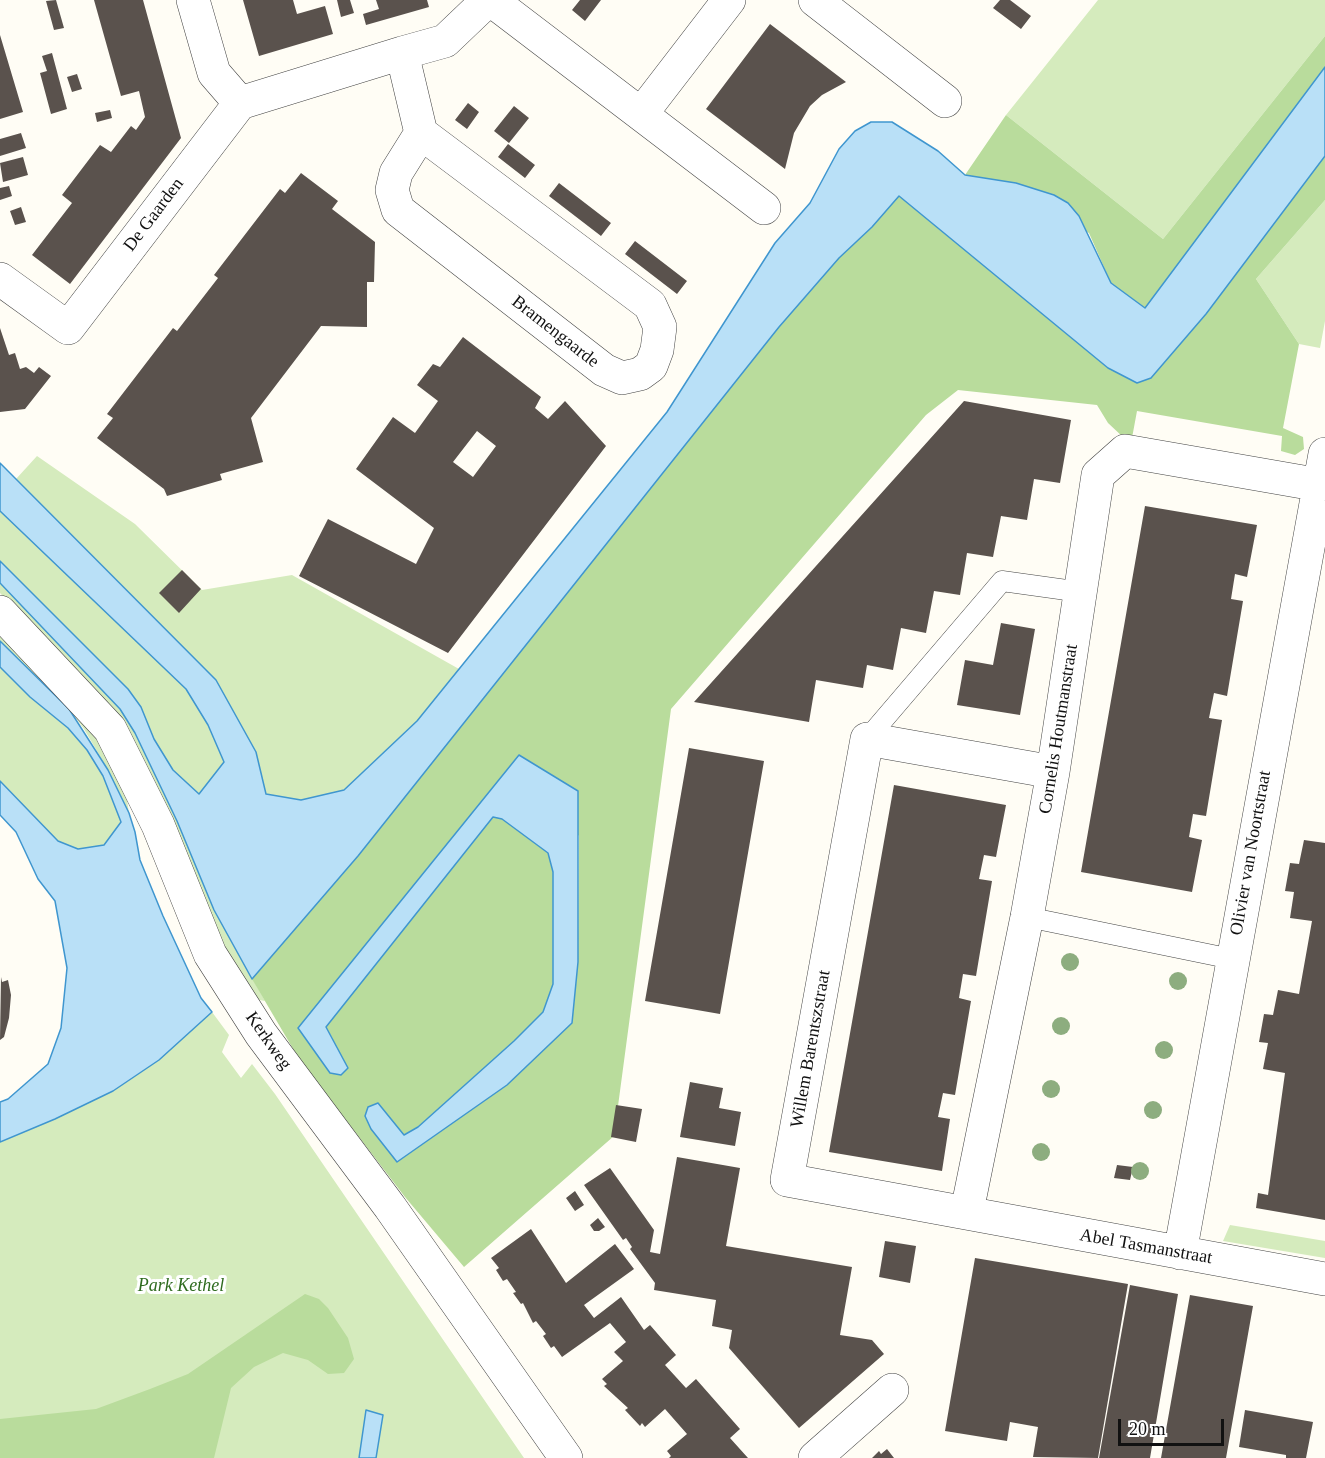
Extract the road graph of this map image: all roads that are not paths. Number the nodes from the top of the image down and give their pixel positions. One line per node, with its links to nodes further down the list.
1 (193, 0): 7 (street)
2 (490, 0): 5 (street); 8 (street)
3 (729, 0): 8 (street)
4 (815, 0): 6 (street)
5 (402, 53): 7 (street); 9 (street)
6 (945, 102)
7 (240, 103): 11 (street, De Gaarden)
8 (642, 113): 10 (street)
9 (421, 133): 9 (street, Bramengaarde)
10 (764, 208)
11 (0, 279)
12 (1322, 469): 13 (street, Cornelis Houtmanstraat); 18 (street, Olivier van Noortstraat)
13 (1081, 592): 15 (lane); 16 (street, Cornelis Houtmanstraat)
14 (0, 612): 23 (street, Kerkweg)
15 (867, 739): 16 (street); 19 (street, Willem Barentszstraat)
16 (1053, 772): 17 (street, Cornelis Houtmanstraat)
17 (1027, 917): 18 (lane); 19 (street, Cornelis Houtmanstraat)
18 (1232, 959): 20 (street, Olivier van Noortstraat)
19 (967, 1211): 20 (street, Abel Tasmanstraat)
20 (1180, 1253): 21 (street, Abel Tasmanstraat)
21 (1325, 1279)
22 (892, 1390): 24 (street)
23 (566, 1458)
24 (815, 1458)

